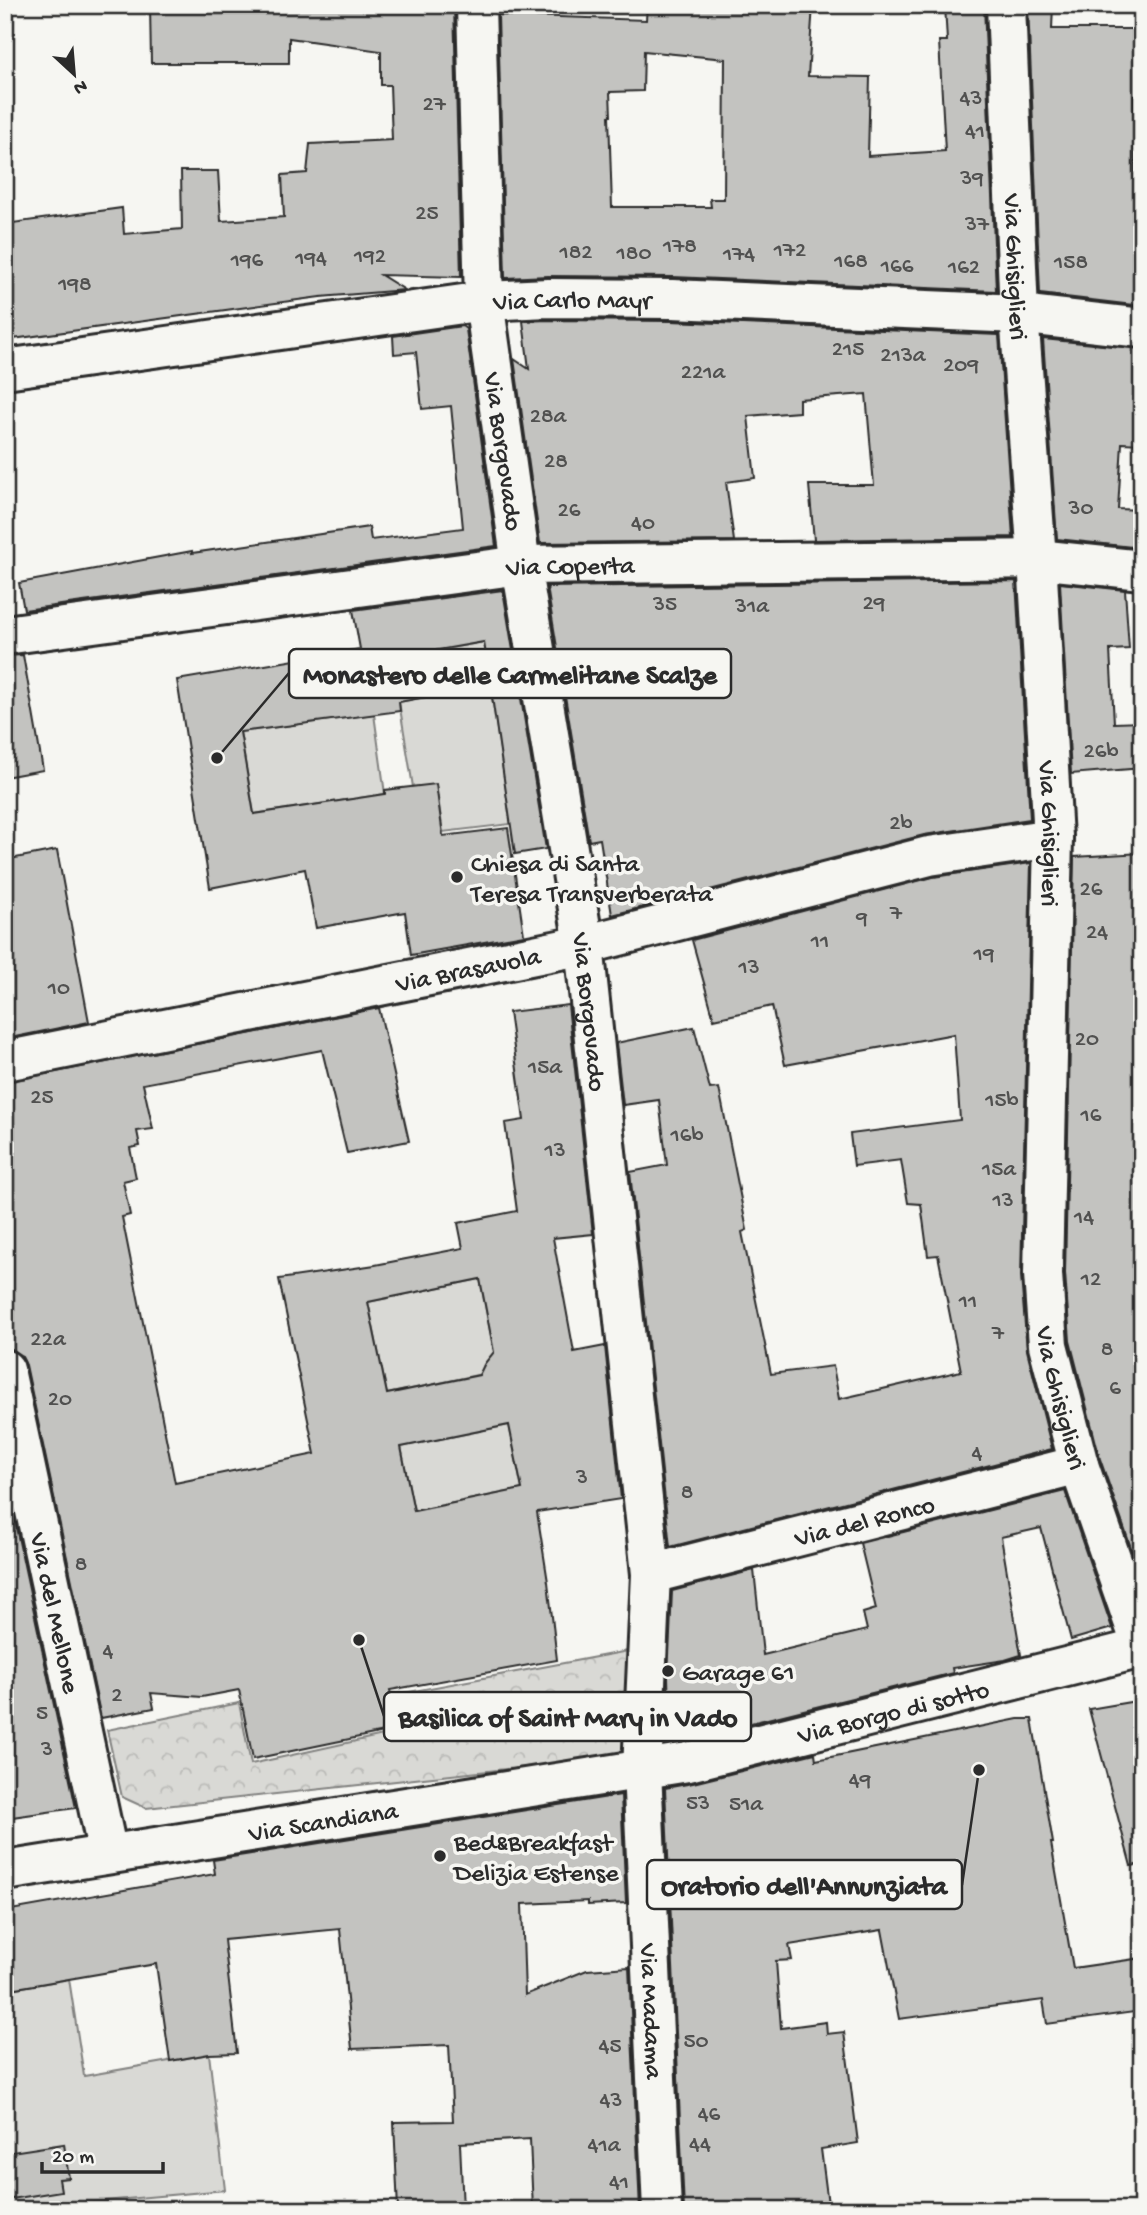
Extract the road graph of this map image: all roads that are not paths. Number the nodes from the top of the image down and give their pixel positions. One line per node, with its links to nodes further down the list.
1 (476, 5): 3 (street, Via Borgovado)
2 (1006, 5): 4 (street, Via Ghisiglieri)
3 (484, 301): 4 (street, Via Carlo Mayr); 6 (street, Via Carlo Mayr); 8 (street, Via Borgovado)
4 (1019, 314): 5 (street, Via Carlo Mayr); 7 (street, Via Ghisiglieri)
5 (1142, 328)
6 (5, 369)
7 (1037, 559): 8 (street, Via Coperta); 9 (street, Via Coperta); 11 (street, Via Ghisiglieri)
8 (521, 565): 10 (street, Via Coperta); 12 (street, Via Borgovado)
9 (1142, 570)
10 (5, 635)
11 (1053, 838): 12 (street, Via Brasavola); 15 (street, Via Ghisiglieri)
12 (584, 945): 13 (street, Via Brasavola); 16 (street, Via Borgovado)
13 (5, 1061)
14 (5, 1370): 19 (street, Via del Mellone)
15 (1079, 1465): 16 (street, Via del Ronco); 17 (street, Via Ghisiglieri)
16 (651, 1574): 18 (street, Via Borgovado)
17 (1142, 1648): 18 (street, Via Borgo di sotto)
18 (642, 1770): 19 (street, Via Scandiana); 21 (street, Via Madama)
19 (108, 1854): 20 (street, Via Scandiana)
20 (5, 1871)
21 (662, 2210)

